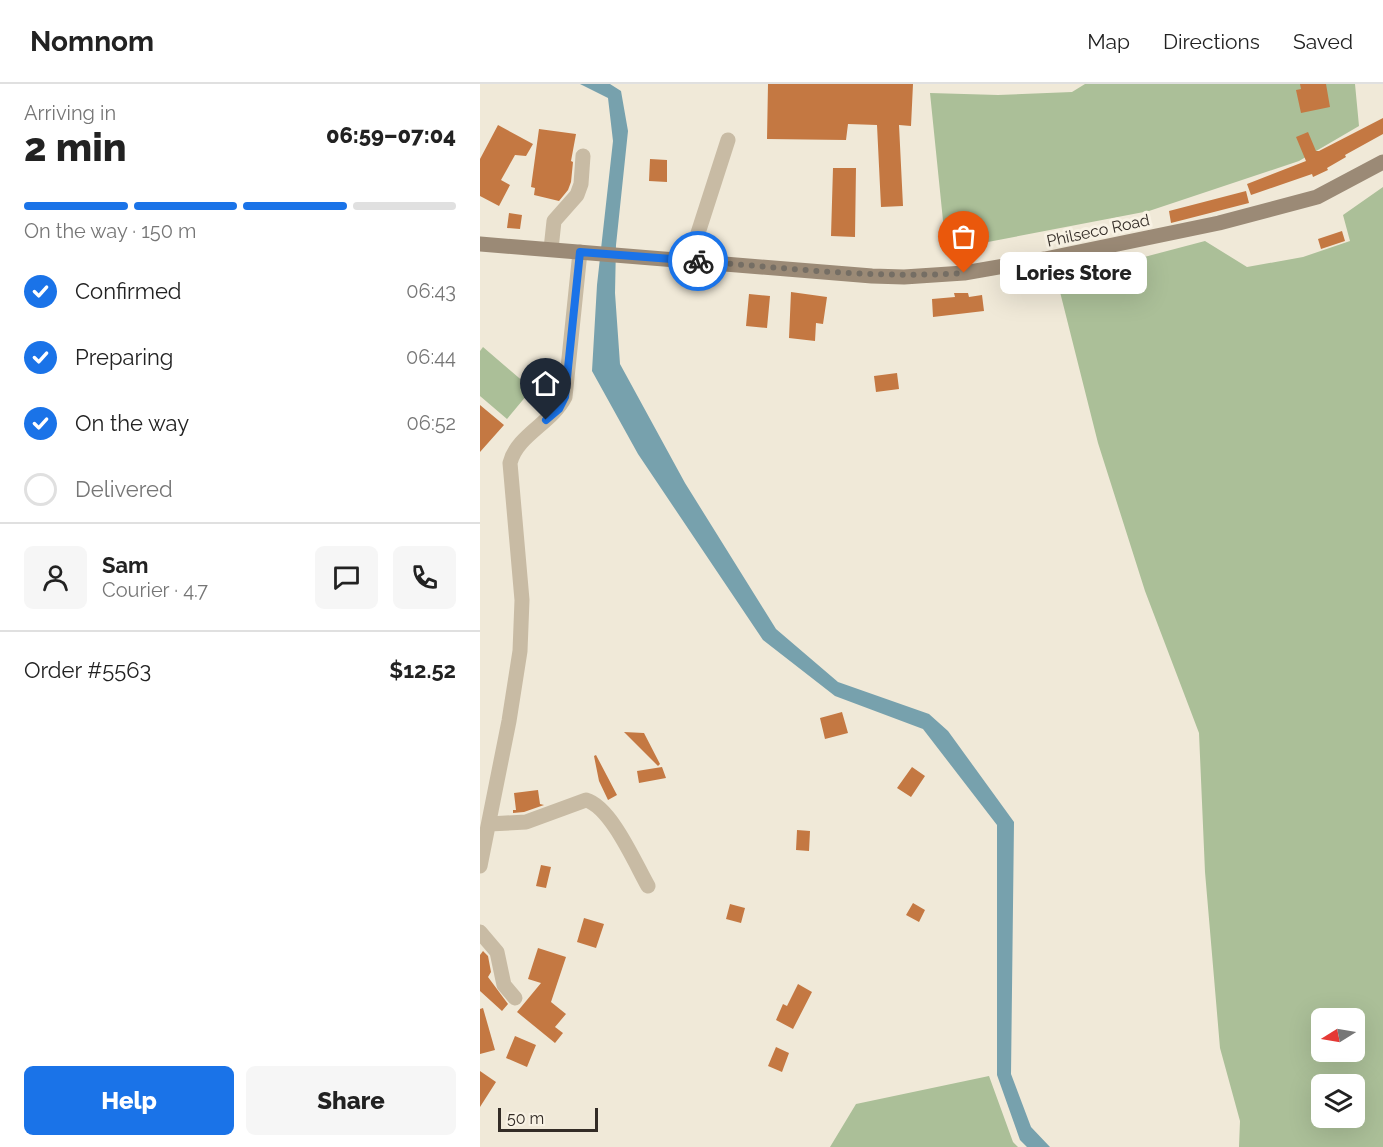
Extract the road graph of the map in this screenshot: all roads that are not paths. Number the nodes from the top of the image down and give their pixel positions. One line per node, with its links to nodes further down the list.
1 (728, 140): 7 (street)
2 (583, 156): 5 (street)
3 (1383, 162): 7 (street, Philseco Road)
4 (480, 244): 5 (street, Philseco Road)
5 (550, 249): 6 (street, Philseco Road)
6 (583, 252): 7 (street, Philseco Road); 8 (street)
7 (689, 261)
8 (486, 828): 9 (street); 10 (street)
9 (480, 866)
10 (648, 886)
11 (480, 932): 12 (street)
12 (515, 998)

